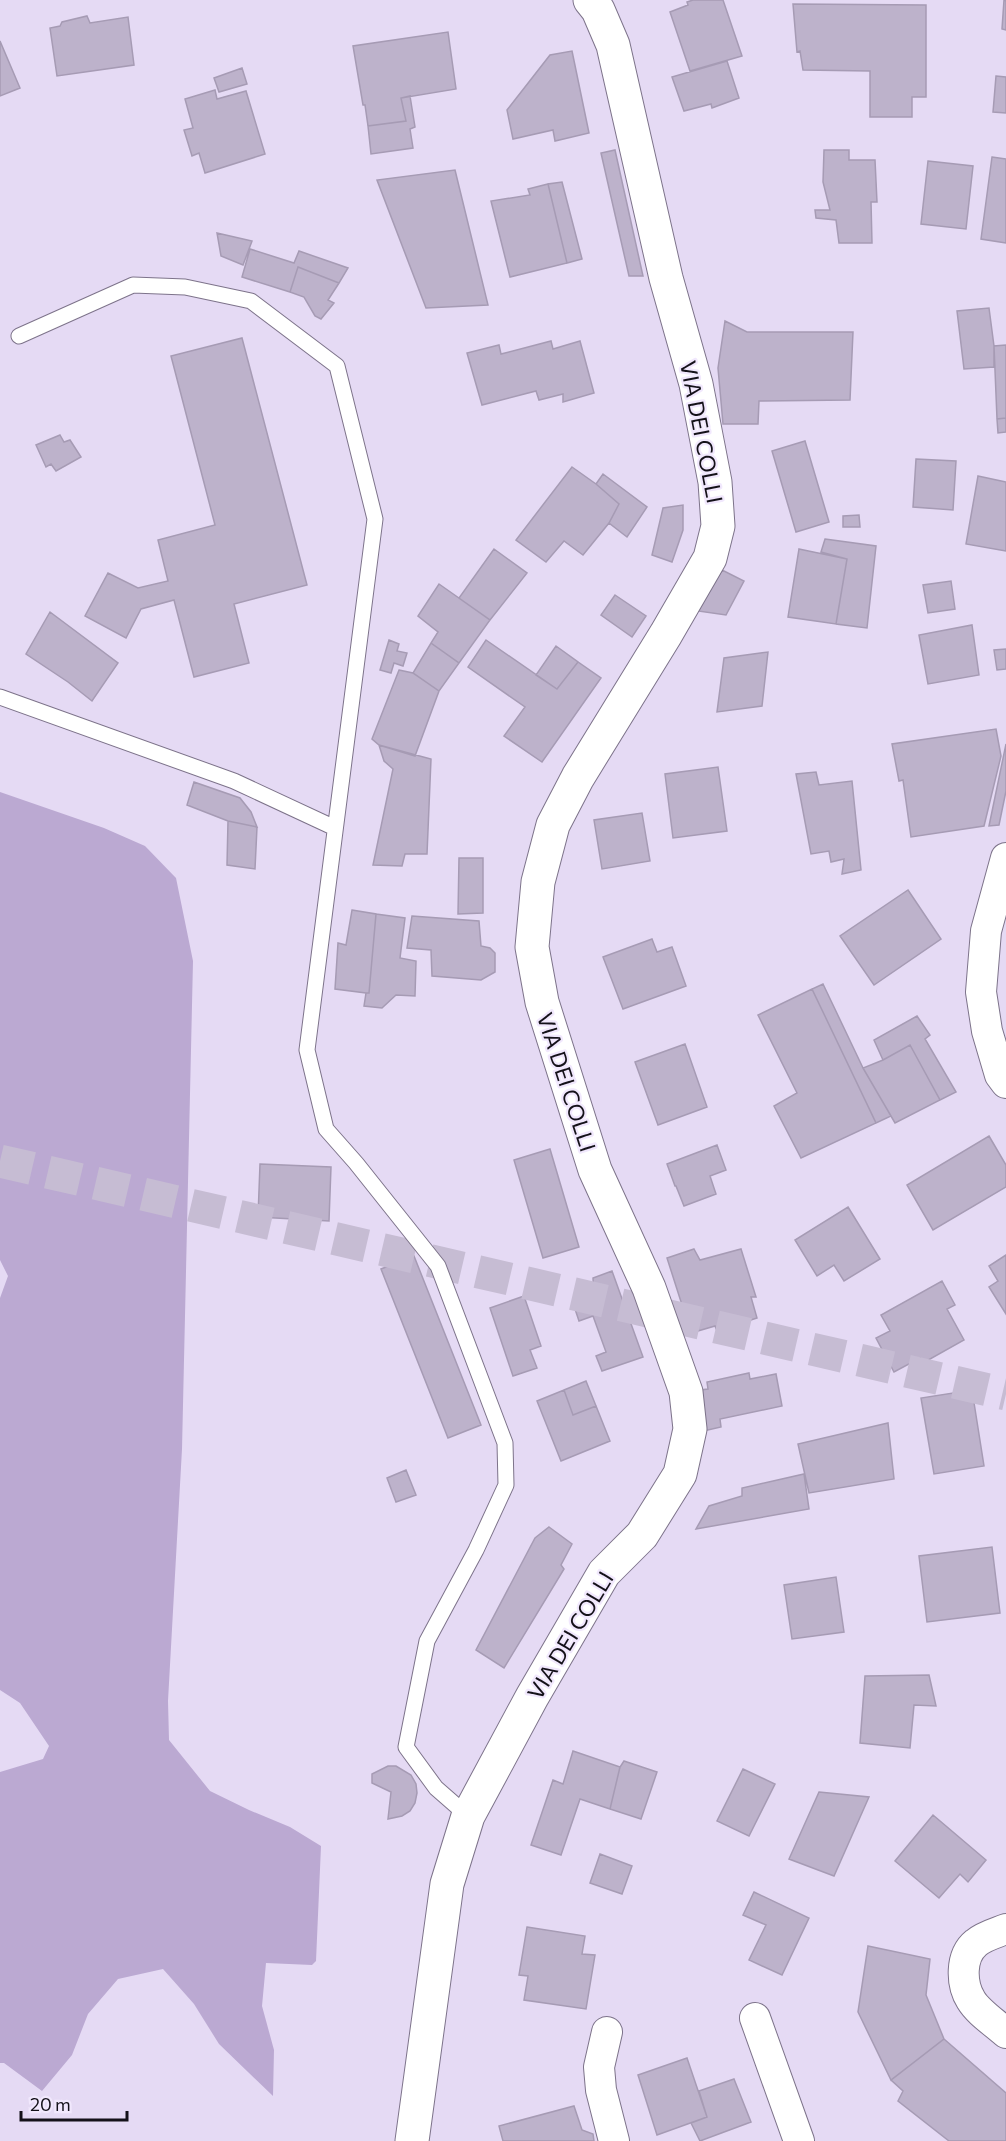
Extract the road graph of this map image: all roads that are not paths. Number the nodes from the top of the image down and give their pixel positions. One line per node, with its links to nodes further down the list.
1 (600, 3): 7 (street, VIA DEI COLLI)
2 (19, 336): 4 (lane)
3 (0, 697): 4 (lane)
4 (335, 828): 7 (lane)
5 (1006, 858): 6 (street)
6 (1006, 1083)
7 (468, 1816): 12 (street, VIA DEI COLLI)
8 (1006, 1929): 11 (street)
9 (755, 2018): 14 (street)
10 (607, 2032): 13 (street)
11 (1006, 2032)
12 (412, 2141)
13 (614, 2141)
14 (799, 2141)

